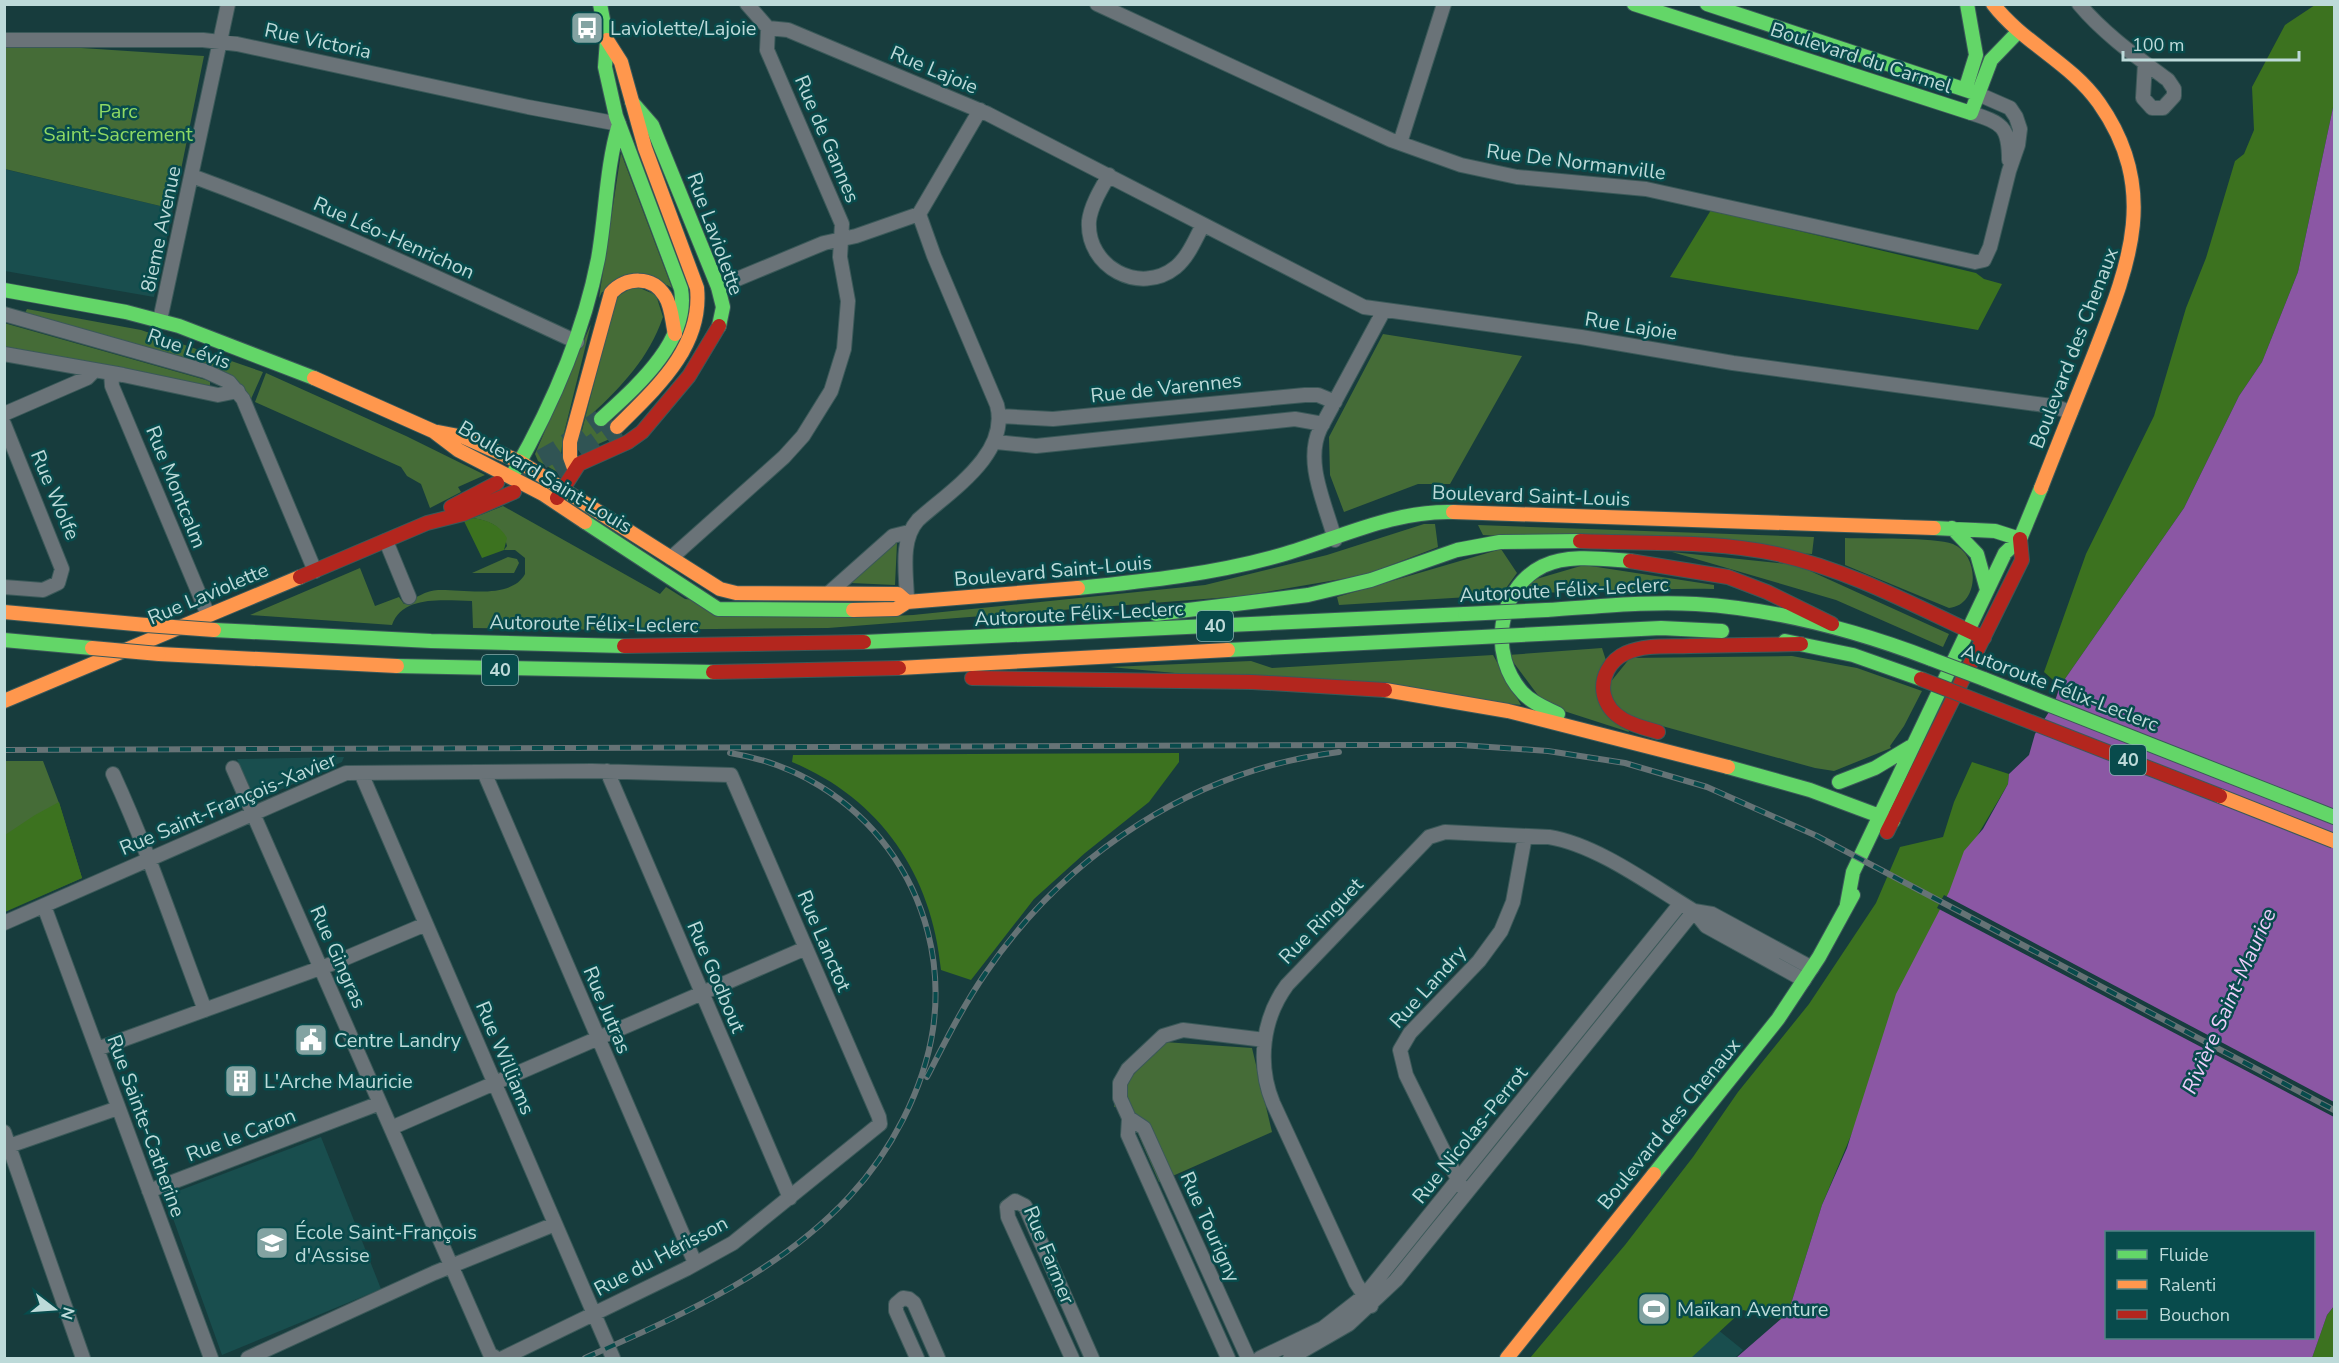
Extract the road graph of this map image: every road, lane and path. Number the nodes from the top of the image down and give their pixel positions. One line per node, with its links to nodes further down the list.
1 (228, 4): 15 (street, 8ieme Avenue)
2 (600, 4): 14 (main road, Rue Laviolette)
3 (747, 4): 11 (street)
4 (1097, 4): 24 (street, Rue De Normanville)
5 (1444, 4): 24 (street)
6 (1634, 4): 20 (main road, Boulevard du Carmel)
7 (1707, 4): 17 (main road, Boulevard du Carmel)
8 (1967, 4): 17 (main road)
9 (1993, 4): 12 (main road, Boulevard des Chenaux)
10 (2079, 4): 16 (street)
11 (768, 28): 19 (street, Rue Lajoie); 30 (street, Rue de Gannes)
12 (2017, 33): 17 (main road); 43 (main road, Boulevard des Chenaux)
13 (4, 40): 15 (street, Rue Victoria)
14 (607, 40): 18 (main road, Rue Laviolette); 21 (main road, Rue Laviolette)
15 (220, 41): 21 (street, Rue Victoria); 27 (street, 8ieme Avenue)
16 (2145, 63)
17 (1971, 92): 20 (main road); 22 (street, Boulevard du Carmel)
18 (632, 102): 31 (main road, Rue Laviolette); 49 (main road, Rue Laviolette)
19 (980, 110): 26 (street, Rue Lajoie); 28 (street)
20 (1965, 111): 23 (street, Boulevard du Carmel)
21 (619, 123): 36 (main road, Rue Laviolette); 37 (main road)
22 (2019, 124): 25 (street, Rue De Normanville)
23 (2005, 131): 25 (street, Rue De Normanville)
24 (1400, 143): 25 (street, Rue De Normanville)
25 (2008, 171)
26 (1109, 175): 29 (street, Rue Lajoie); 29 (street)
27 (192, 177): 35 (street, 8ieme Avenue); 37 (street, Rue Léo-Henrichon)
28 (919, 213): 30 (street); 45 (street)
29 (1203, 225): 33 (street, Rue Lajoie)
30 (841, 239): 31 (street); 65 (street, Rue de Gannes)
31 (718, 287): 53 (main road, Rue Laviolette)
32 (4, 290): 35 (main road, Boulevard Saint-Louis)
33 (1383, 312): 42 (street); 43 (street, Rue Lajoie)
34 (4, 314): 41 (street, Rue Lévis)
35 (160, 320): 50 (main road, Boulevard Saint-Louis)
36 (675, 334): 46 (main road, Rue Laviolette); 53 (main road)
37 (577, 342): 52 (main road)
38 (4, 354): 39 (street)
39 (95, 370): 40 (street); 44 (street)
40 (111, 373): 41 (street); 73 (street, Rue Montcalm)
41 (238, 391): 66 (street, Rue Lévis)
42 (1335, 402): 45 (street, Rue de Varennes); 48 (street)
43 (2071, 412): 62 (main road, Boulevard des Chenaux)
44 (4, 414)
45 (1000, 416): 51 (street)
46 (601, 420)
47 (4, 424): 67 (street, Rue Wolfe)
48 (1323, 424): 51 (street); 63 (street)
49 (617, 427)
50 (433, 431): 52 (main road, Boulevard Saint-Louis); 54 (main road, Boulevard Saint-Louis)
51 (996, 442): 61 (street)
52 (520, 462): 54 (main road); 56 (main road, Boulevard Saint-Louis)
53 (574, 468): 56 (main road)
54 (512, 476): 58 (main road, Boulevard Saint-Louis)
55 (497, 483): 59 (main road, Rue Laviolette)
56 (563, 488): 58 (main road); 65 (main road, Boulevard Saint-Louis)
57 (514, 492): 59 (main road, Rue Laviolette)
58 (555, 501): 71 (main road, Boulevard Saint-Louis)
59 (427, 523): 64 (main road, Rue Laviolette)
60 (1952, 528): 62 (main road, Boulevard Saint-Louis); 63 (main road, Boulevard Saint-Louis); 68 (main road)
61 (909, 532): 69 (street); 71 (street)
62 (2020, 539): 68 (main road, Boulevard des Chenaux); 76 (main road, Boulevard des Chenaux)
63 (1335, 540): 71 (main road, Boulevard Saint-Louis)
64 (386, 541): 66 (main road, Rue Laviolette); 70 (street)
65 (671, 558): 69 (main road, Boulevard Saint-Louis)
66 (315, 571): 73 (main road, Rue Laviolette)
67 (4, 587)
68 (1987, 590): 75 (main road, Boulevard des Chenaux)
69 (830, 592): 71 (main road, Boulevard Saint-Louis)
70 (409, 597)
71 (907, 602)
72 (4, 612): 77 (main road, Autoroute Félix-Leclerc / 40, bridge)
73 (208, 615): 81 (main road, Rue Laviolette)
74 (1832, 624): 77 (main road, Autoroute Félix-Leclerc / 40, bridge); 83 (main road); 96 (main road, Autoroute Félix-Leclerc / 40, bridge)
75 (1967, 630): 76 (main road); 77 (main road); 84 (main road, Boulevard des Chenaux)
76 (1984, 638): 94 (main road, Boulevard des Chenaux)
77 (965, 639)
78 (4, 640): 80 (main road, 40, bridge)
79 (1801, 644): 80 (main road, 40, bridge); 82 (main road); 99 (main road, 40, bridge)
80 (840, 670): 83 (main road)
81 (4, 701)
82 (1671, 735)
83 (1615, 737): 97 (main road)
84 (1910, 747): 91 (main road); 93 (main road, Boulevard des Chenaux)
85 (233, 768): 95 (street, Rue Gingras)
86 (607, 771): 87 (street, Rue Saint-François-Xavier); 90 (street, Rue Saint-François-Xavier); 109 (street, Rue Godbout)
87 (484, 772): 88 (street, Rue Saint-François-Xavier); 111 (street, Rue Jutras)
88 (361, 773): 95 (street, Rue Saint-François-Xavier); 105 (street, Rue Williams)
89 (113, 774): 100 (street)
90 (730, 774): 106 (street, Rue Lanctot)
91 (1857, 789)
92 (1871, 794): 93 (main road)
93 (1886, 800): 94 (main road); 97 (main road, Boulevard des Chenaux)
94 (1901, 806): 97 (main road, Boulevard des Chenaux)
95 (254, 813): 100 (street, Rue Saint-François-Xavier); 107 (street, Rue Gingras)
96 (2334, 817)
97 (1886, 818): 108 (main road, Boulevard des Chenaux)
98 (1525, 836): 101 (street, Rue Ringuet); 112 (street, Rue Ringuet); 121 (street, Rue Landry)
99 (2334, 841)
100 (148, 860): 102 (street, Rue Saint-François-Xavier); 110 (street)
101 (1681, 903): 103 (street, Rue Ringuet); 121 (street, Rue Nicolas-Perrot)
102 (44, 906): 104 (street, Rue Saint-François-Xavier); 113 (street, Rue Sainte-Catherine)
103 (1694, 911): 108 (street, Rue Ringuet); 123 (street, Rue Nicolas-Perrot)
104 (4, 923)
105 (426, 924): 107 (street); 114 (street, Rue Williams)
106 (806, 948): 109 (street); 118 (street, Rue Lanctot)
107 (321, 967): 110 (street); 115 (street, Rue Gingras)
108 (1808, 974): 144 (main road, Boulevard des Chenaux)
109 (702, 994): 111 (street); 124 (street, Rue Godbout)
110 (205, 1010): 113 (street)
111 (598, 1039): 114 (street); 126 (street, Rue Jutras)
112 (1264, 1040): 117 (street, Rue Tourigny); 128 (street, Rue Ringuet)
113 (97, 1049): 116 (street, Rue Sainte-Catherine)
114 (494, 1083): 119 (street); 125 (street, Rue Williams)
115 (380, 1103): 119 (street, Rue Gingras); 122 (street, Rue le Caron)
116 (118, 1108): 120 (street); 122 (street, Rue Sainte-Catherine)
117 (1129, 1118): 140 (street, Rue Tourigny); 141 (street, Rue Tourigny)
118 (880, 1123): 124 (street, Rue du Hérisson)
119 (391, 1128): 127 (street, Rue Gingras)
120 (7, 1139): 130 (street)
121 (1458, 1180): 123 (street, Rue Landry); 128 (street, Rue Nicolas-Perrot)
122 (149, 1191): 131 (street, Rue Sainte-Catherine)
123 (1465, 1193): 128 (street, Rue Nicolas-Perrot)
124 (790, 1198): 126 (street, Rue du Hérisson)
125 (555, 1224): 127 (street); 129 (street, Rue Williams)
126 (695, 1263): 129 (street, Rue du Hérisson)
127 (451, 1267): 132 (street); 133 (street, Rue Gingras)
128 (1367, 1301): 142 (street, Rue Nicolas-Perrot); 143 (street, Rue Nicolas-Perrot)
129 (593, 1314): 134 (street, Rue du Hérisson); 135 (street, Rue Williams)
130 (83, 1359)
131 (211, 1359)
132 (248, 1359)
133 (496, 1359)
134 (503, 1359)
135 (613, 1359)
136 (917, 1359): 137 (street)
137 (938, 1359)
138 (1072, 1359): 139 (street, Rue Farmer)
139 (1092, 1359)
140 (1228, 1359)
141 (1248, 1359)
142 (1260, 1359)
143 (1290, 1359)
144 (1506, 1359)

